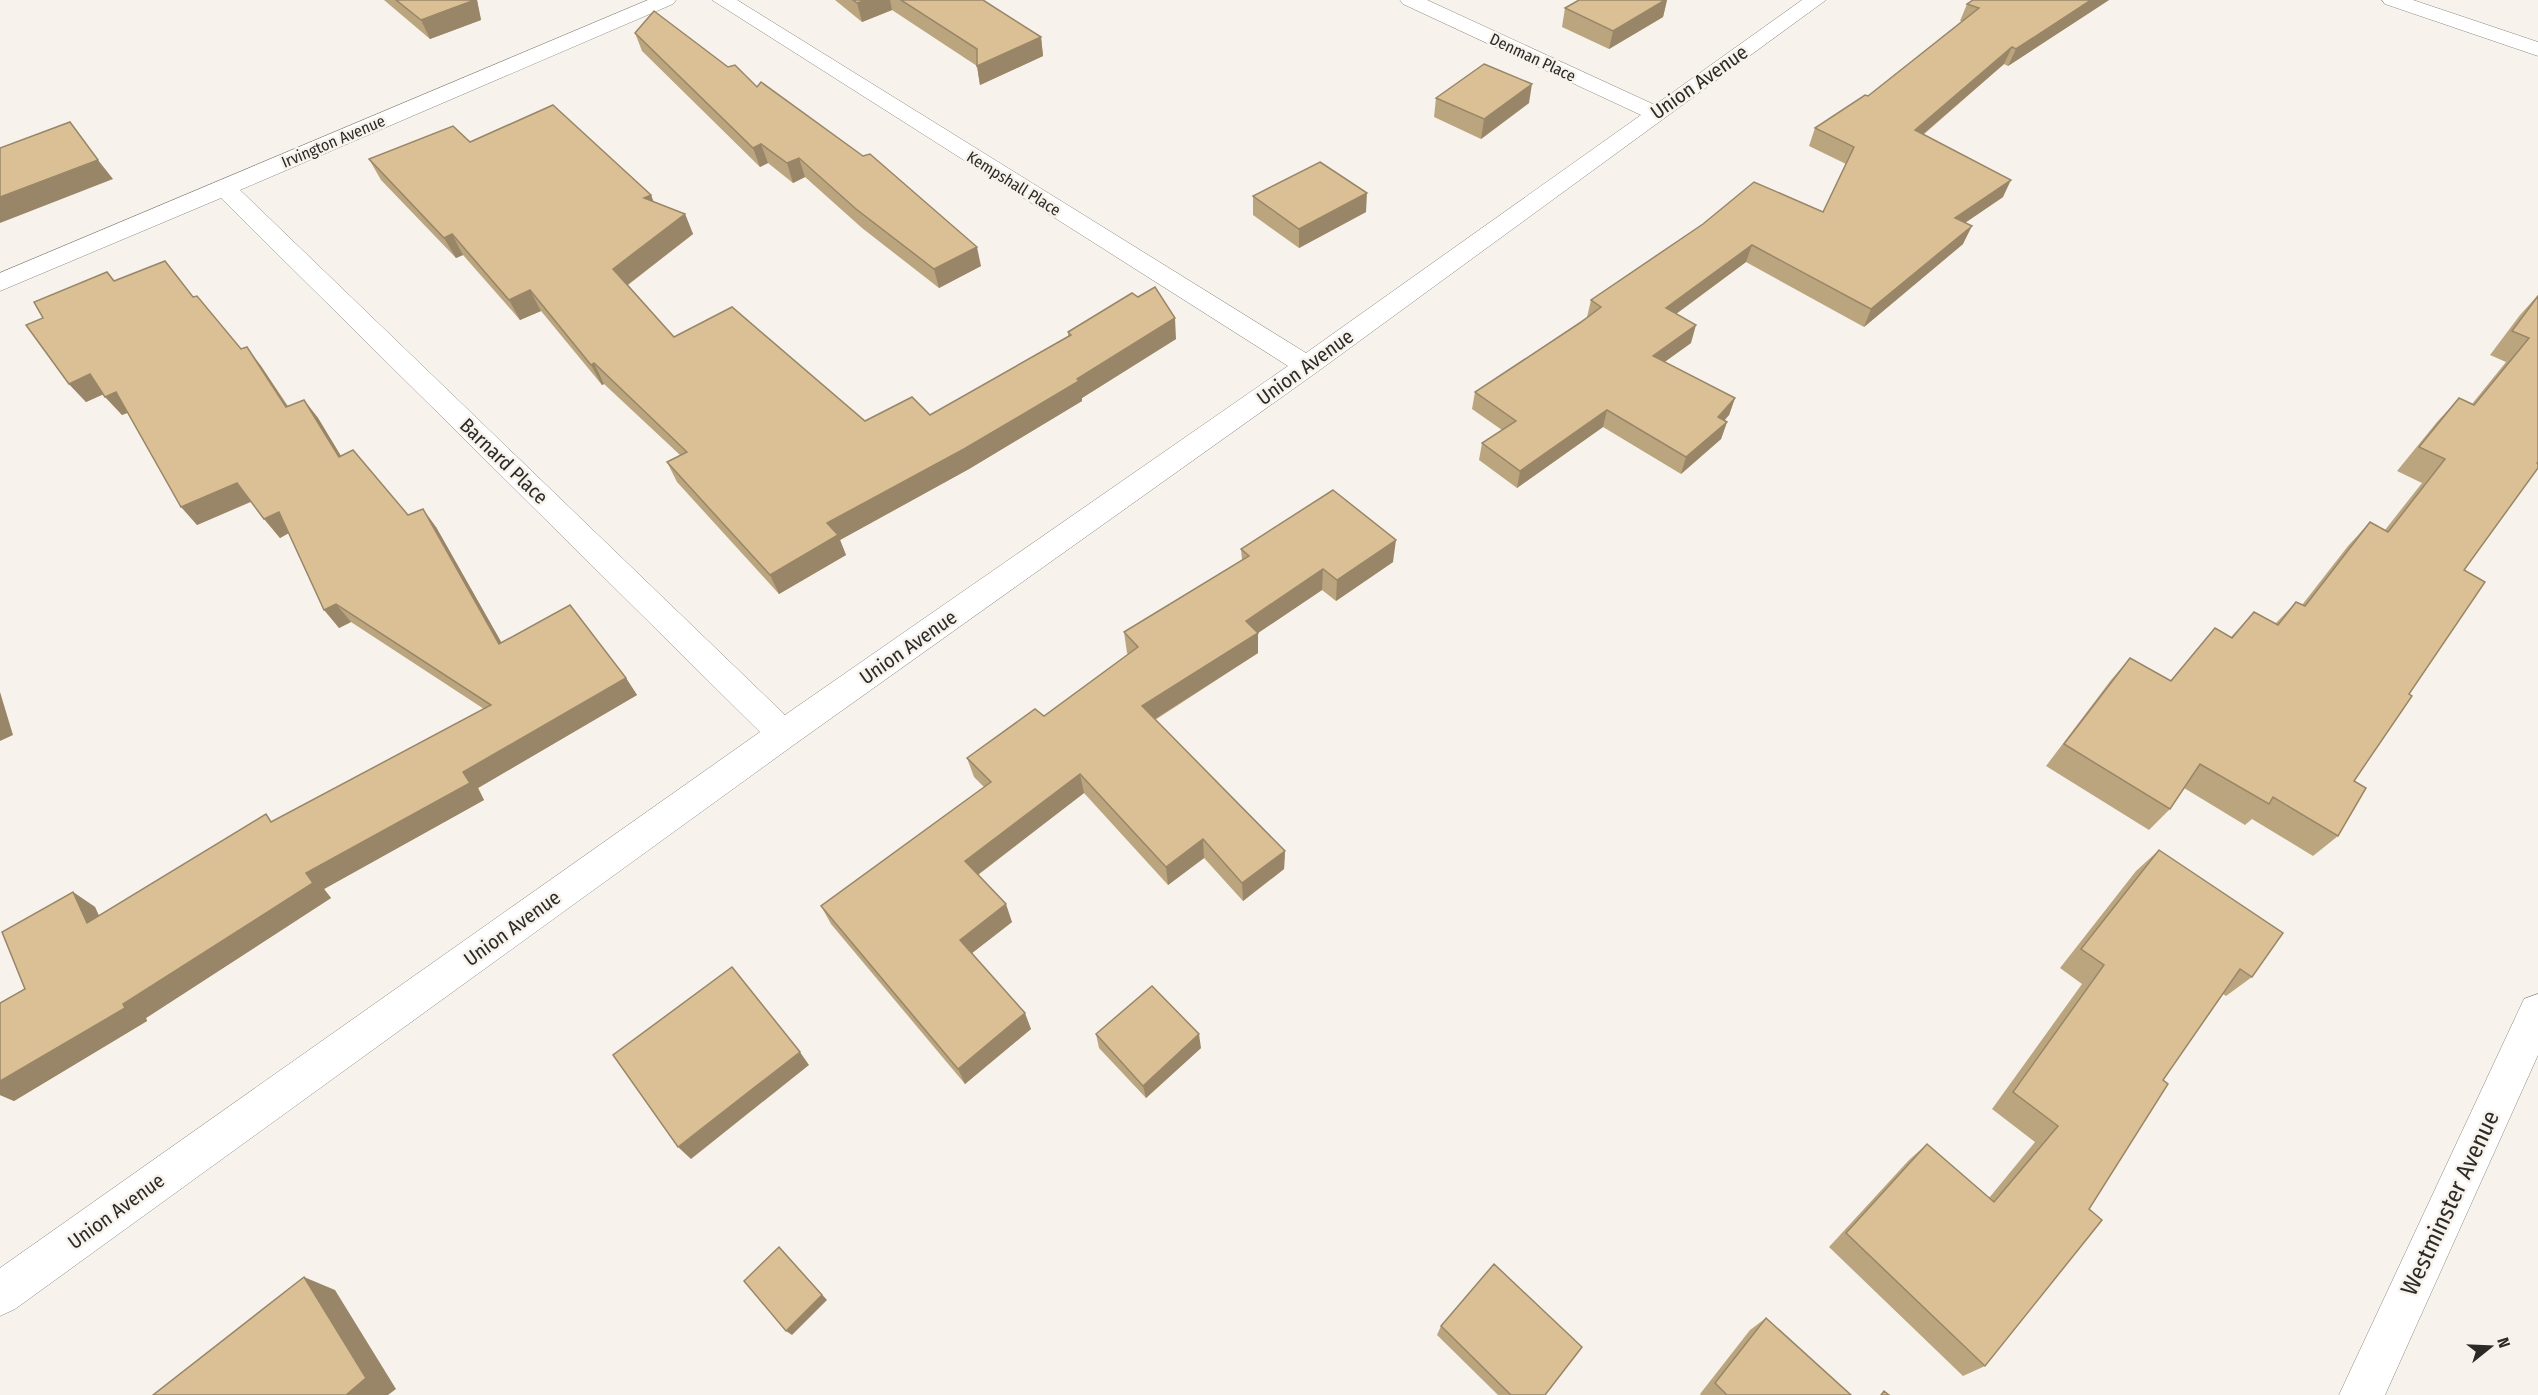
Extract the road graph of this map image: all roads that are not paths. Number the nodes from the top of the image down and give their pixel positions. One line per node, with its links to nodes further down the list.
1 (666, 0): 8 (street, Irvington Avenue)
2 (722, 0): 10 (street, Kempshall Place)
3 (1410, 0): 7 (street, Denman Place)
4 (1816, 0): 7 (street, Union Avenue)
5 (2392, 0): 6 (street)
6 (2538, 49)
7 (1655, 113): 10 (street, Union Avenue)
8 (224, 188): 9 (street, Irvington Avenue); 11 (street, Barnard Place)
9 (0, 283)
10 (1307, 366): 11 (street, Union Avenue)
11 (783, 734): 13 (street, Union Avenue)
12 (2538, 1012): 14 (street, Westminster Avenue)
13 (0, 1294)
14 (2361, 1395)

